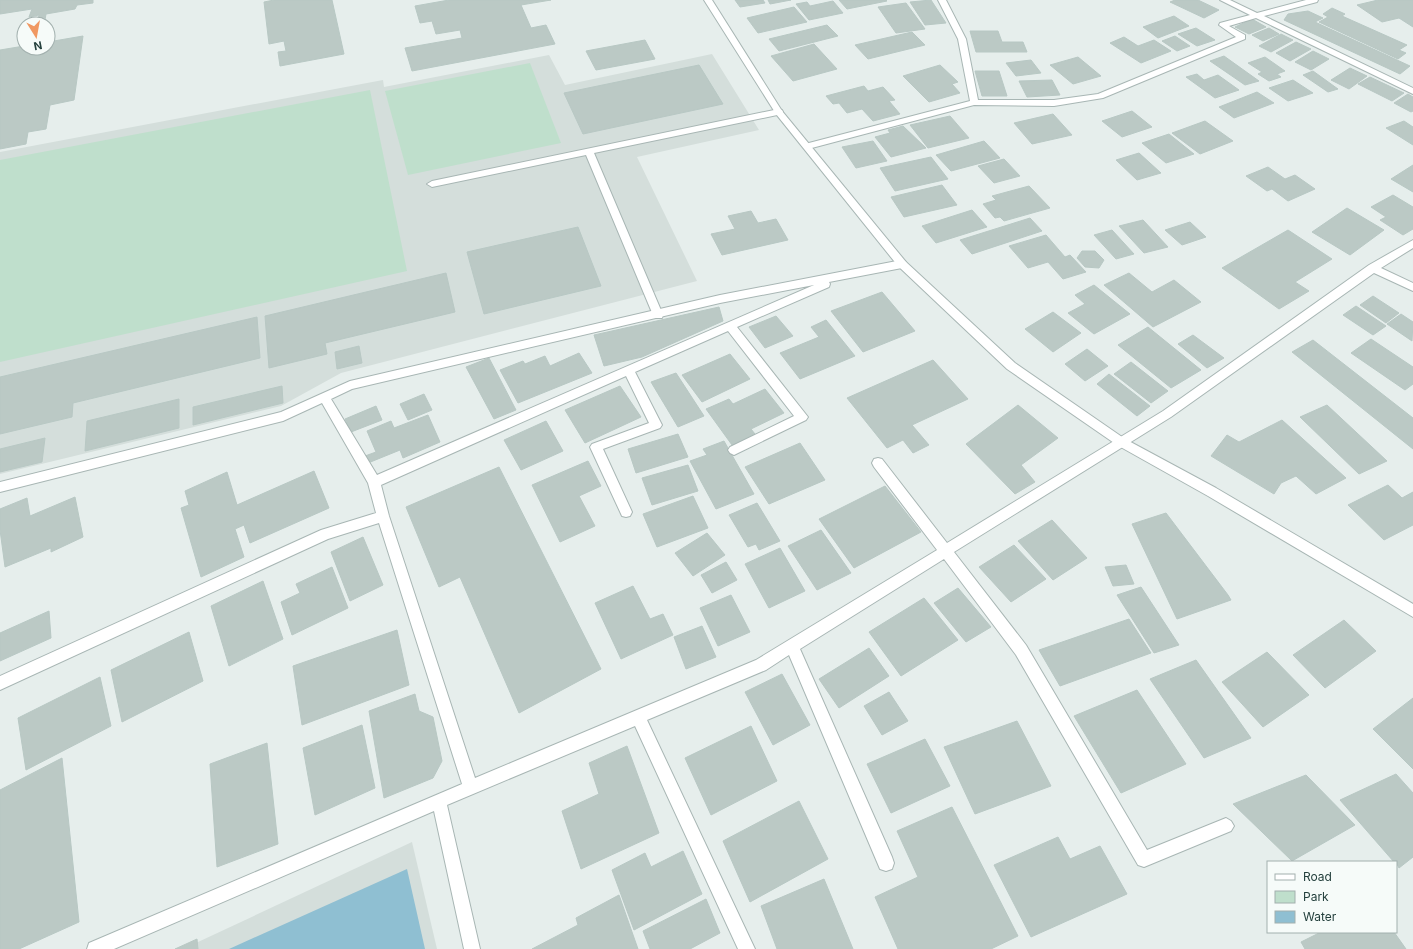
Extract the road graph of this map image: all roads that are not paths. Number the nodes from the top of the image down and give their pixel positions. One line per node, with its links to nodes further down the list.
1 (708, 0): 8 (street)
2 (942, 0): 7 (street)
3 (1224, 0): 5 (street)
4 (1314, 0): 5 (street)
5 (1255, 15): 6 (street); 7 (street)
6 (1413, 90)
7 (974, 102): 9 (street)
8 (779, 112): 9 (street); 10 (street)
9 (808, 146): 13 (street)
10 (589, 151): 11 (street); 17 (street)
11 (432, 184)
12 (1413, 243): 14 (street)
13 (902, 264): 15 (street); 21 (street)
14 (1373, 268): 16 (street); 21 (street)
15 (845, 275): 17 (street); 18 (street)
16 (1413, 287)
17 (658, 315): 20 (street)
18 (730, 326): 19 (street); 22 (street)
19 (629, 371): 24 (street); 26 (street)
20 (324, 397): 24 (street); 25 (street)
21 (1121, 442): 28 (street); 29 (street)
22 (734, 450)
23 (878, 463): 28 (street)
24 (374, 482): 27 (street)
25 (0, 487)
26 (626, 512)
27 (383, 516): 31 (street); 33 (street)
28 (946, 550): 30 (street); 35 (street)
29 (1413, 611)
30 (792, 646): 32 (street); 36 (street)
31 (0, 683)
32 (638, 717): 33 (street); 39 (street)
33 (471, 788): 34 (street)
34 (439, 801): 37 (street); 38 (street)
35 (1226, 826)
36 (886, 862)
37 (95, 949)
38 (472, 949)
39 (747, 949)

